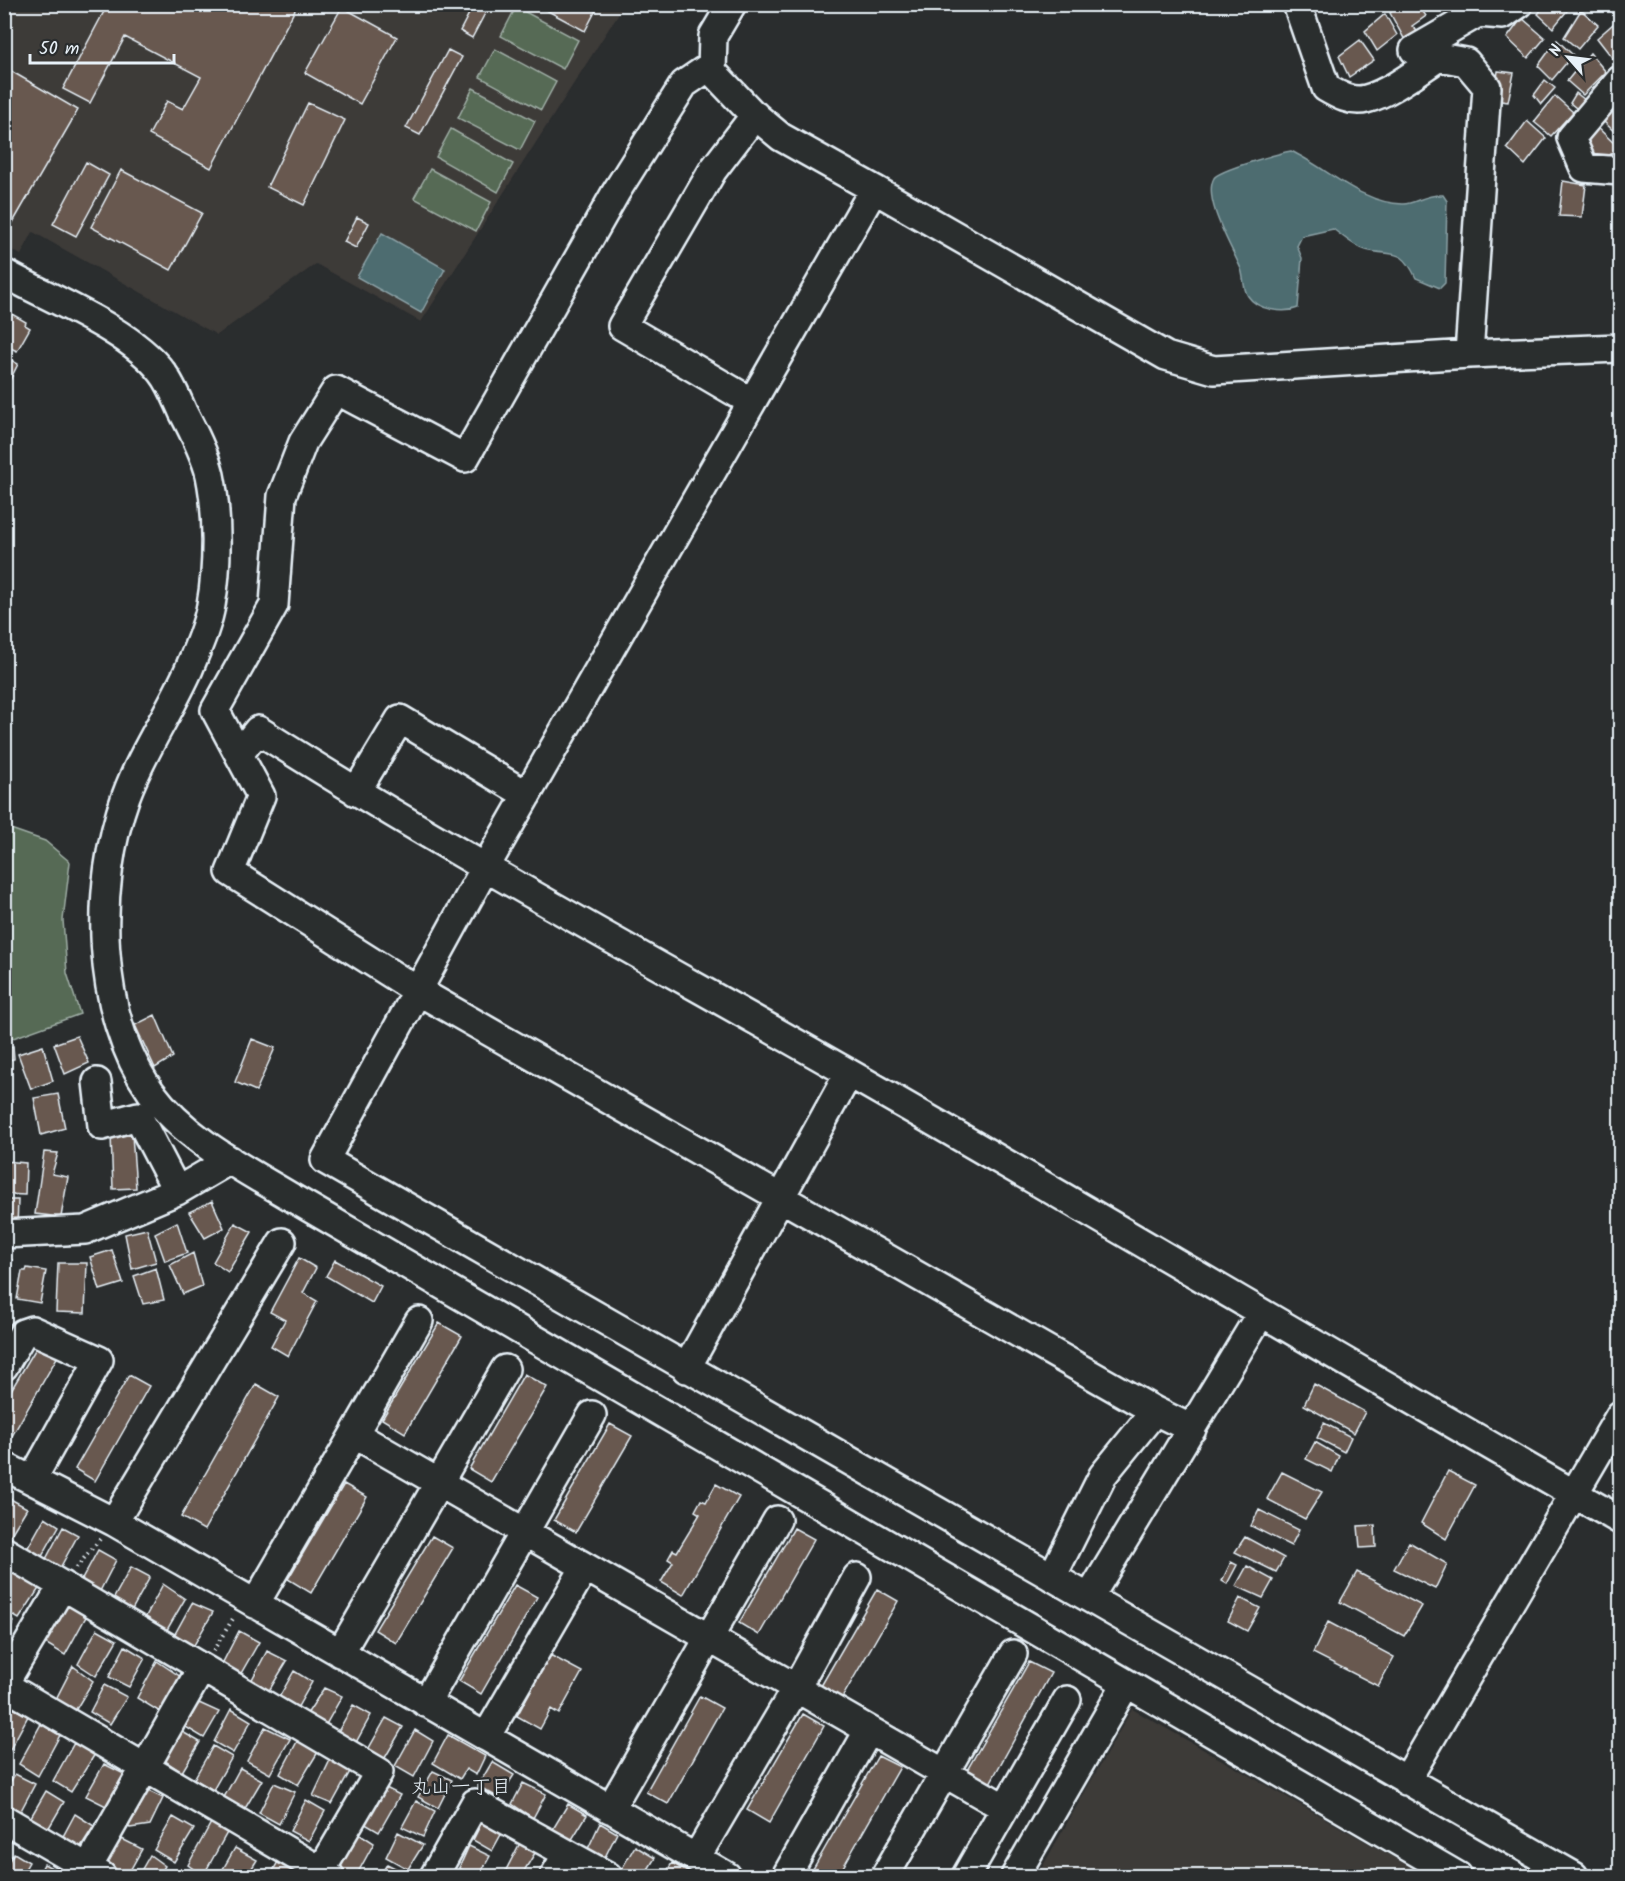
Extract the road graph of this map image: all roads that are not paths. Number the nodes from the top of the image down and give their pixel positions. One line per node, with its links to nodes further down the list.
1 (732, 4): 5 (street)
2 (1298, 4): 12 (street)
3 (1519, 4): 4 (street)
4 (1414, 50)
5 (712, 65): 7 (street); 14 (street)
6 (1620, 80): 8 (street)
7 (755, 114): 9 (street); 13 (street)
8 (1620, 171)
9 (874, 189): 12 (street); 13 (street)
10 (6, 277): 21 (street)
11 (1620, 348): 12 (street)
12 (1469, 354)
13 (752, 402): 16 (street)
14 (239, 754): 15 (street); 18 (street)
15 (356, 792): 16 (street); 17 (street)
16 (528, 795): 17 (street)
17 (485, 868): 18 (street); 19 (street)
18 (418, 991): 23 (street); 29 (street)
19 (849, 1073): 23 (street); 26 (street)
20 (98, 1082): 22 (street)
21 (230, 1160): 22 (street); 55 (street)
22 (177, 1191): 24 (street)
23 (780, 1196): 29 (street); 31 (street)
24 (4, 1234)
25 (282, 1242): 42 (street)
26 (1261, 1313): 34 (street); 39 (street)
27 (419, 1321): 35 (street)
28 (4, 1366): 37 (street)
29 (686, 1368): 47 (street)
30 (505, 1369): 38 (street)
31 (1155, 1411): 34 (street); 47 (street)
32 (592, 1415): 43 (street)
33 (1620, 1415): 39 (street)
34 (1192, 1429): 49 (street)
35 (354, 1434): 38 (street); 50 (street)
36 (4, 1466): 37 (street)
37 (32, 1480): 42 (street)
38 (440, 1484): 43 (street); 52 (street)
39 (1575, 1494): 41 (street); 64 (street)
40 (777, 1520): 51 (street)
41 (1620, 1520)
42 (114, 1522): 50 (street)
43 (526, 1533): 45 (street); 59 (street)
44 (4, 1551): 48 (street)
45 (585, 1567): 51 (street); 61 (street)
46 (857, 1577): 57 (street)
47 (1052, 1577): 49 (street)
48 (63, 1585): 54 (street); 56 (street)
49 (1089, 1598): 64 (street)
50 (250, 1601): 52 (street)
51 (710, 1638): 57 (street); 66 (street)
52 (340, 1653): 59 (street)
53 (1013, 1654): 63 (street)
54 (201, 1670): 62 (street); 71 (street)
55 (1126, 1684): 78 (street); 79 (street)
56 (4, 1685): 62 (street)
57 (796, 1688): 60 (street); 68 (street)
58 (1067, 1700): 65 (street)
59 (426, 1703): 61 (street)
60 (869, 1730): 63 (street); 75 (street)
61 (486, 1737): 66 (street)
62 (145, 1768): 70 (street); 71 (street)
63 (943, 1773): 65 (street); 76 (street)
64 (1406, 1781): 80 (street)
65 (1005, 1808): 77 (street)
66 (610, 1809): 68 (street)
67 (4, 1819): 70 (street)
68 (696, 1858): 74 (street)
69 (560, 1865): 72 (street); 73 (street)
70 (91, 1874)
71 (323, 1875)
72 (434, 1876)
73 (608, 1876)
74 (727, 1876)
75 (786, 1876)
76 (885, 1876)
77 (966, 1876)
78 (1015, 1876)
79 (1458, 1876)
80 (1574, 1876)

